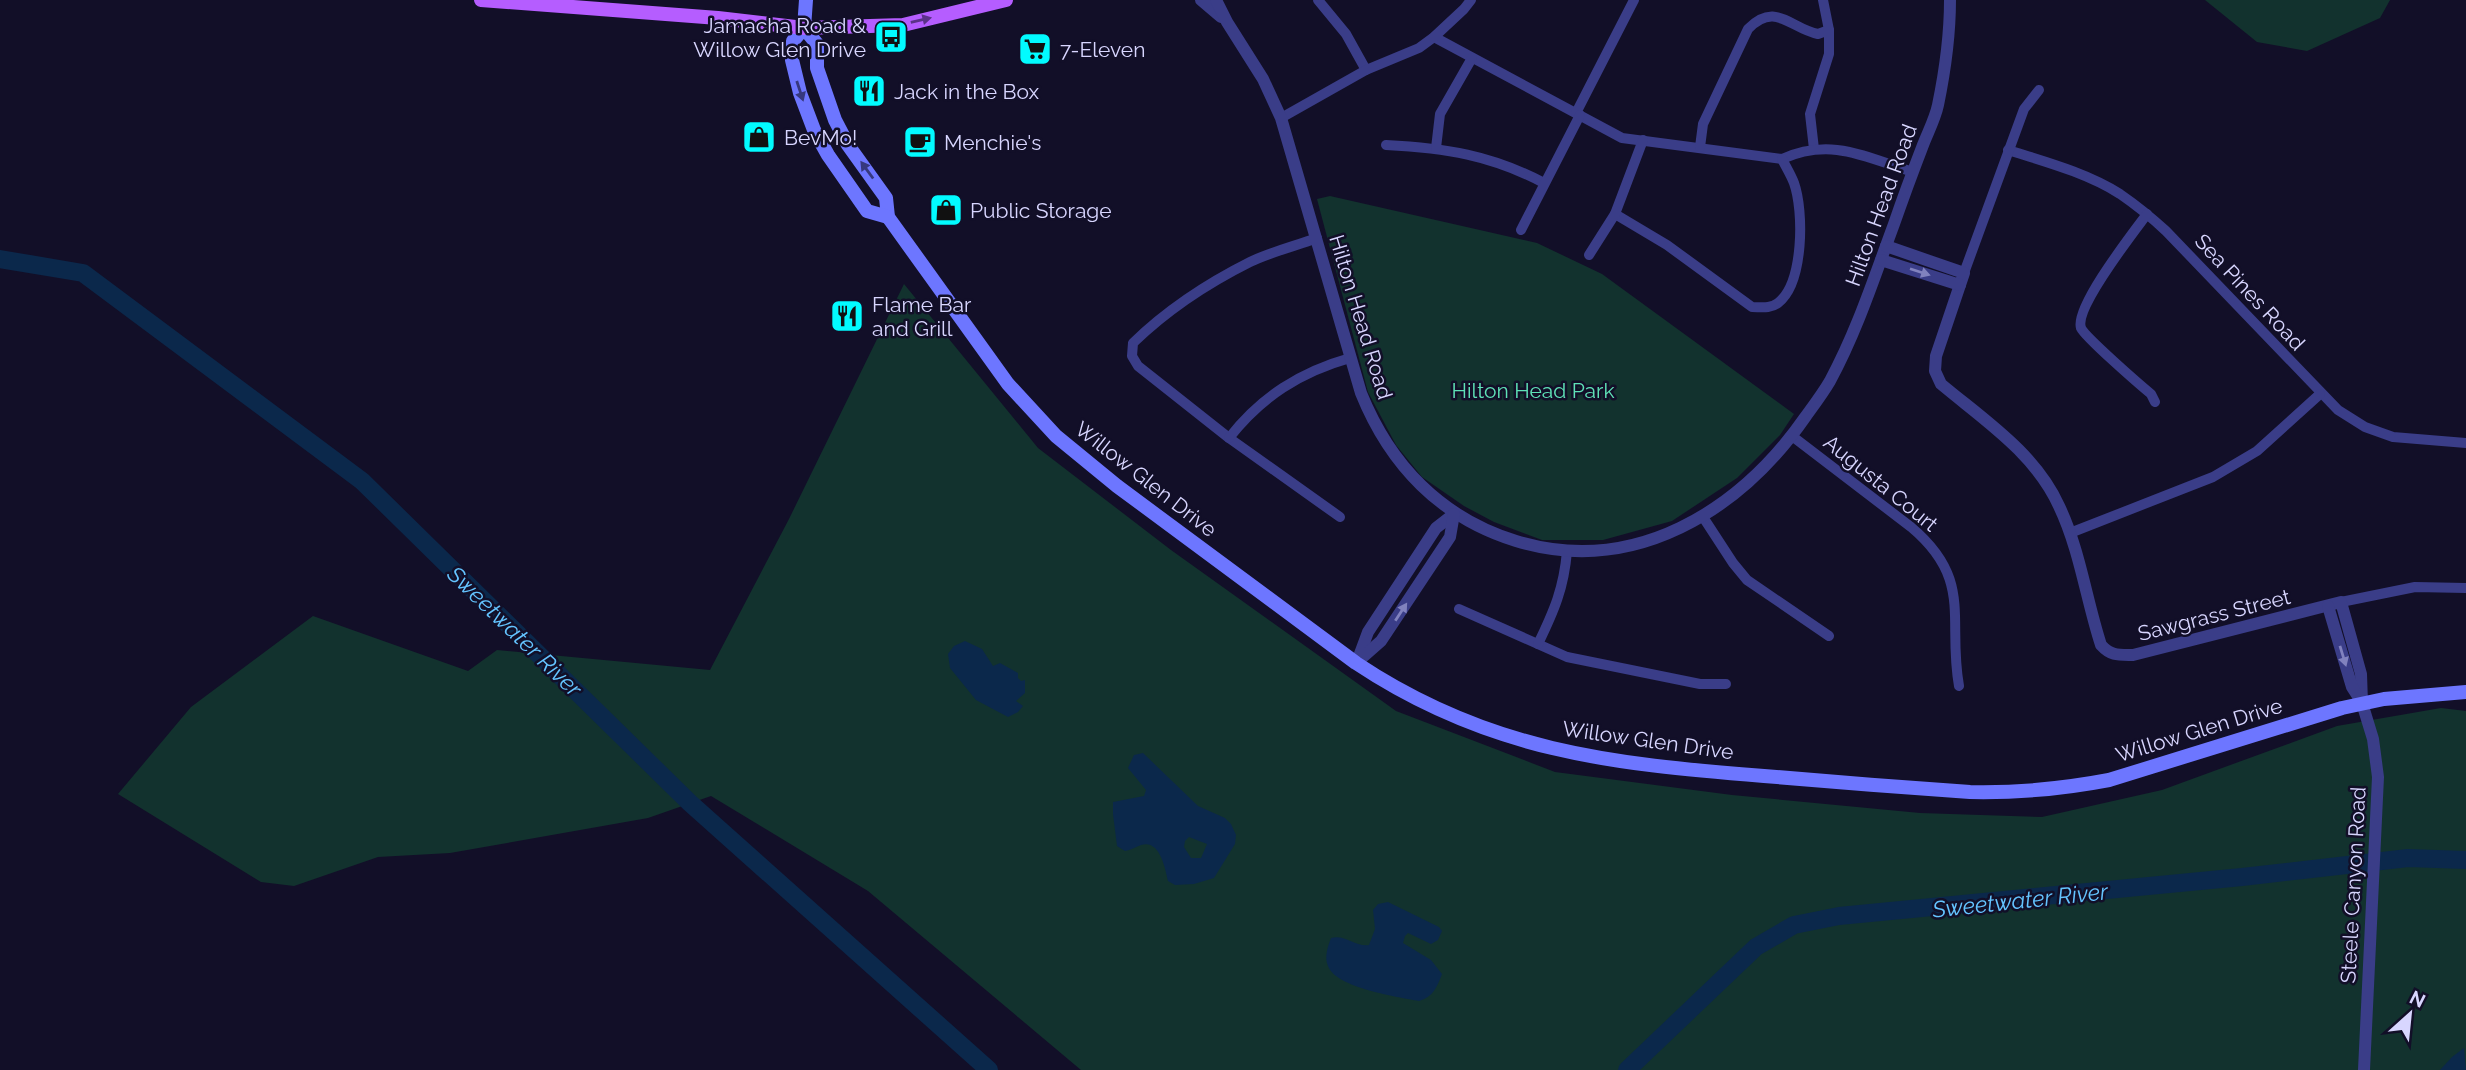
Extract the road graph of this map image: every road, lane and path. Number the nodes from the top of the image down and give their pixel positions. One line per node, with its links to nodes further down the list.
1 (481, 0): 12 (main road)
2 (806, 0): 12 (main road, Willow Glen Drive)
3 (1006, 0): 12 (main road, one-way to 3)
4 (1201, 0): 11 (street, Hilton Head Road)
5 (1216, 0): 11 (street, Hilton Head Road)
6 (1318, 0): 16 (street)
7 (1471, 0): 14 (street)
8 (1634, 0): 18 (street)
9 (1823, 0): 13 (street)
10 (1951, 0): 27 (street, Hilton Head Road)
11 (1227, 22): 19 (street, Hilton Head Road)
12 (804, 28): 31 (main road, Willow Glen Drive, one-way to 12); 31 (main road, Willow Glen Drive, one-way to 31)
13 (1829, 30): 22 (street); 24 (street)
14 (1434, 37): 15 (street); 16 (street)
15 (1472, 58): 18 (street); 23 (street)
16 (1366, 70): 19 (street)
17 (2039, 90): 25 (street, Sawgrass Street)
18 (1578, 114): 20 (street); 28 (street)
19 (1281, 118): 33 (street, Hilton Head Road)
20 (1643, 140): 22 (street); 29 (street)
21 (1386, 145): 23 (street)
22 (1700, 147): 26 (street)
23 (1436, 148): 28 (street)
24 (1814, 149): 26 (street); 27 (street)
25 (2008, 150): 30 (street, Sea Pines Road); 37 (street, Sawgrass Street)
26 (1782, 159): 29 (street)
27 (1913, 172): 34 (street, Hilton Head Road)
28 (1544, 183): 32 (street)
29 (1615, 214): 35 (street)
30 (2147, 214): 39 (street, Sea Pines Road); 40 (street)
31 (888, 217): 55 (main road, Willow Glen Drive)
32 (1521, 230)
33 (1317, 238): 38 (street, Hilton Head Road); 42 (street)
34 (1885, 247): 36 (street, Hilton Head Road); 37 (street)
35 (1589, 255)
36 (1881, 260): 37 (street, one-way to 37); 41 (street, Hilton Head Road)
37 (1962, 279): 47 (street, Sawgrass Street)
38 (1350, 358): 42 (street); 44 (street, Hilton Head Road)
39 (2320, 394): 43 (street, Sea Pines Road); 47 (street)
40 (2154, 402)
41 (1792, 436): 46 (street, Hilton Head Road); 57 (street, Augusta Court)
42 (1229, 438): 45 (street)
43 (2466, 443)
44 (1454, 514): 48 (street, Hilton Head Road); 55 (street)
45 (1340, 517)
46 (1703, 517): 48 (street, Hilton Head Road); 53 (street)
47 (2070, 533): 51 (street, Sawgrass Street)
48 (1567, 551): 54 (street)
49 (2466, 588): 50 (street, Sawgrass Street)
50 (2341, 602): 51 (street, Sawgrass Street); 59 (street)
51 (2328, 606): 59 (street, one-way to 59)
52 (1460, 609): 54 (street)
53 (1829, 636)
54 (1538, 644): 56 (street)
55 (1356, 663): 59 (main road, Willow Glen Drive)
56 (1726, 684)
57 (1959, 687)
58 (2466, 692): 59 (main road, Willow Glen Drive)
59 (2362, 703): 60 (street, Steele Canyon Road)
60 (2364, 1070)

